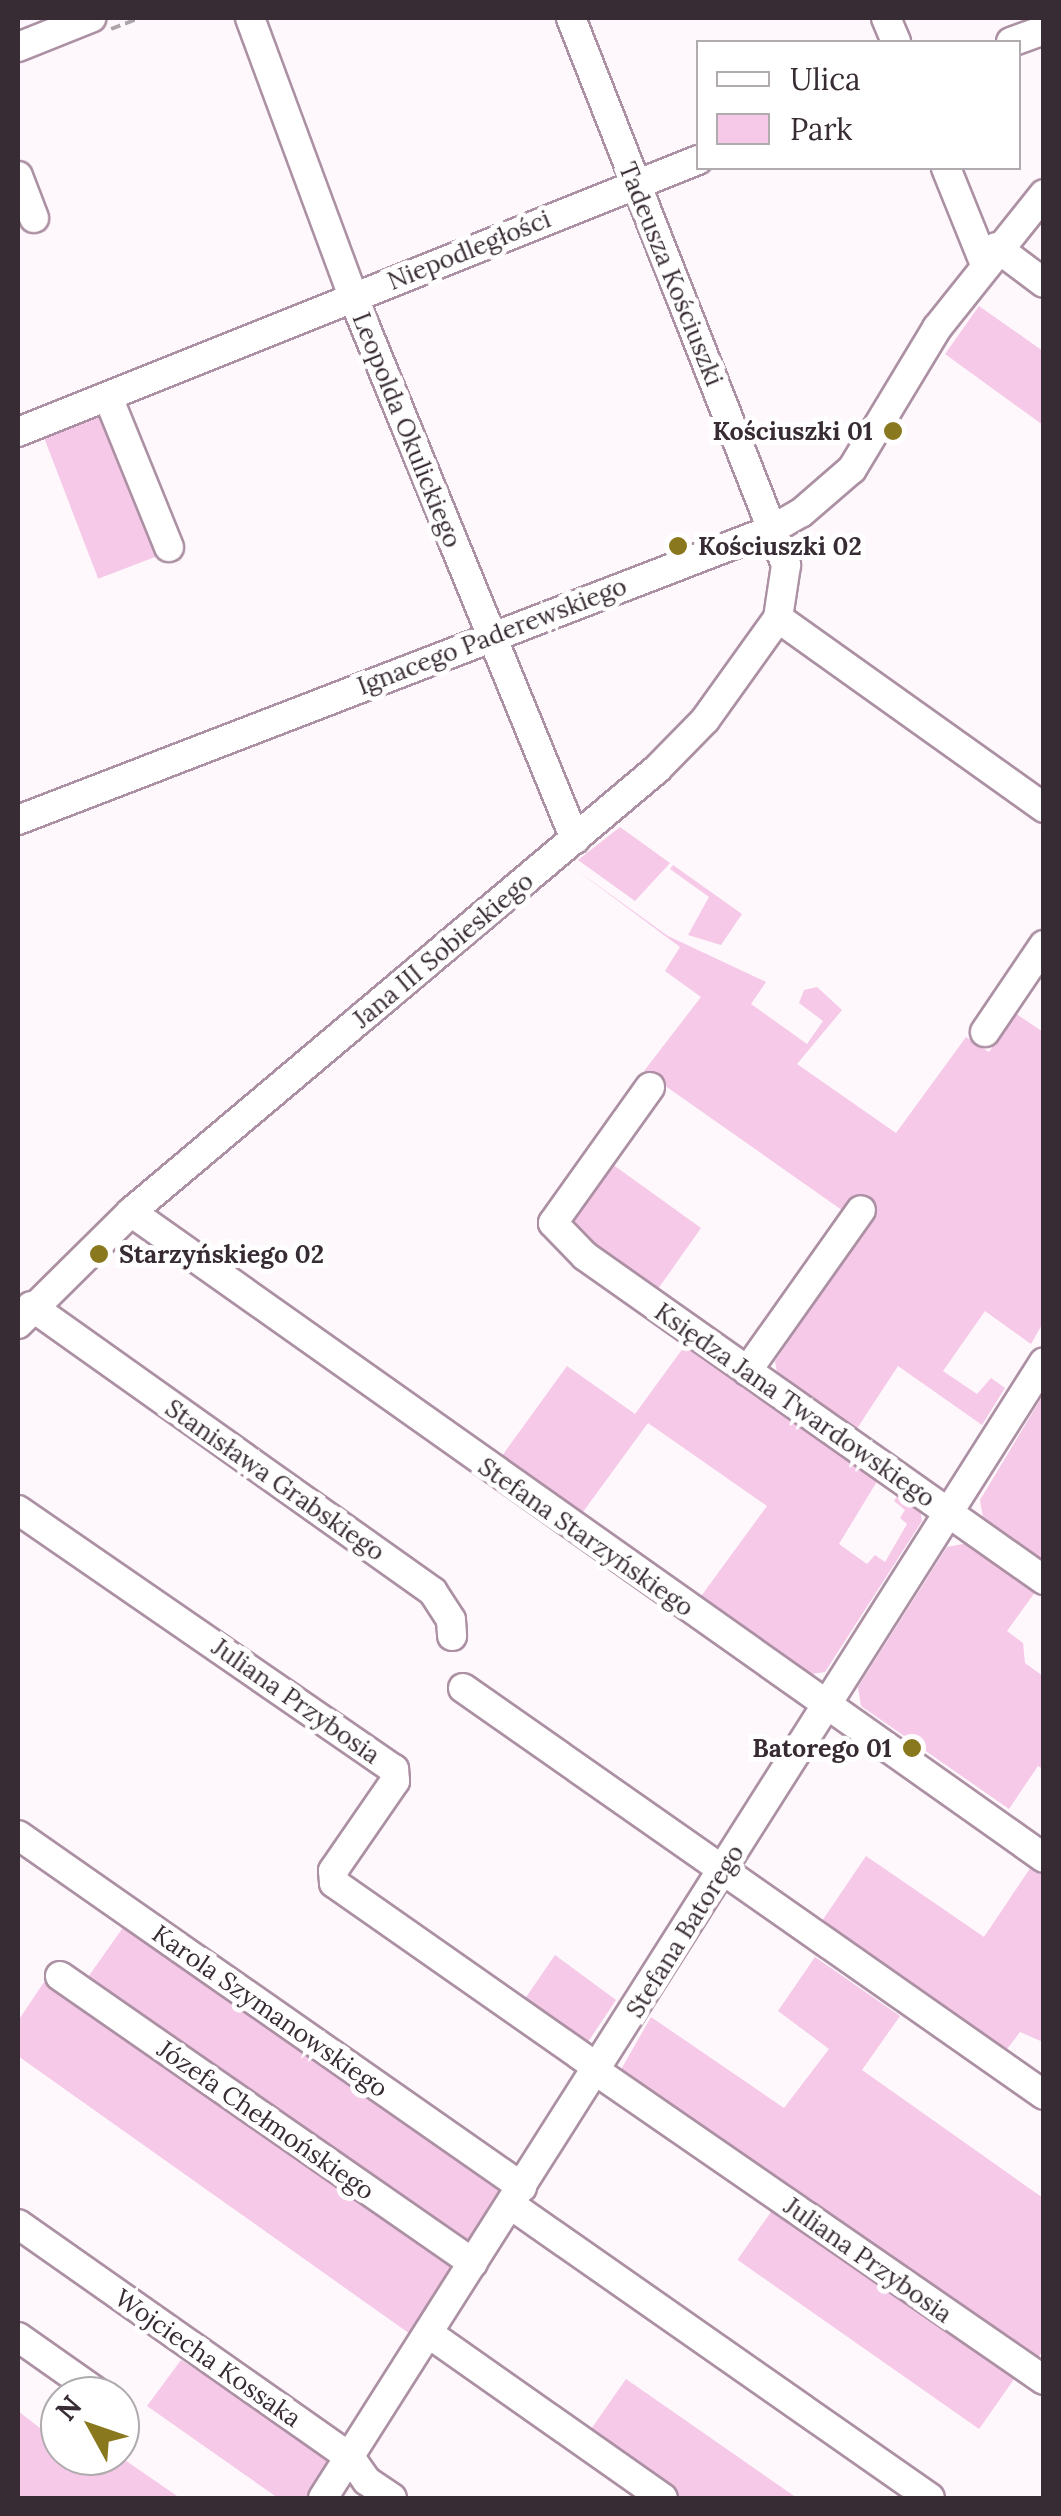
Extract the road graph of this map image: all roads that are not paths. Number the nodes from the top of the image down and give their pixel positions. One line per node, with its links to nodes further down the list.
1 (92, 18): 6 (street)
2 (250, 18): 15 (street, Leopolda Okulickiego)
3 (571, 18): 10 (street, Tadeusza Kościuszki)
4 (1044, 30): 5 (street)
5 (1016, 40)
6 (18, 47)
7 (696, 161): 10 (street, Niepodległości)
8 (947, 170): 13 (street)
9 (18, 176): 12 (street)
10 (634, 184): 15 (street, Niepodległości); 18 (street, Tadeusza Kościuszki)
11 (1044, 194): 13 (street)
12 (34, 218)
13 (990, 255): 14 (street); 18 (street, Ignacego Paderewskiego)
14 (1044, 284)
15 (353, 297): 16 (street, Niepodległości); 21 (street, Leopolda Okulickiego)
16 (108, 397): 17 (street, Niepodległości); 19 (street)
17 (18, 432)
18 (771, 530): 20 (street, Jana III Sobieskiego); 21 (street, Ignacego Paderewskiego)
19 (169, 547)
20 (778, 618): 22 (street); 24 (street, Jana III Sobieskiego)
21 (491, 636): 23 (street, Ignacego Paderewskiego); 24 (street, Leopolda Okulickiego)
22 (1044, 808)
23 (18, 820)
24 (575, 839): 29 (street, Jana III Sobieskiego)
25 (1044, 944): 26 (street)
26 (985, 1032)
27 (650, 1087): 32 (street, Księdza Jana Twardowskiego)
28 (860, 1210): 32 (street)
29 (131, 1212): 30 (street, Jana III Sobieskiego); 38 (street, Stefana Starzyńskiego)
30 (24, 1315): 36 (street, Stanisława Grabskiego)
31 (1044, 1362): 34 (street, Stefana Batorego)
32 (747, 1372): 34 (street, Księdza Jana Twardowskiego)
33 (18, 1510): 43 (street, Juliana Przybosia)
34 (948, 1512): 35 (street, Księdza Jana Twardowskiego); 38 (street, Stefana Batorego)
35 (1044, 1580)
36 (452, 1636)
37 (463, 1688): 41 (street)
38 (826, 1707): 40 (street, Stefana Starzyńskiego); 41 (street, Stefana Batorego)
39 (18, 1835): 45 (street, Karola Szymanowskiego)
40 (1044, 1858)
41 (722, 1873): 43 (street, Stefana Batorego); 44 (street)
42 (60, 1976): 47 (street, Józefa Chełmońskiego)
43 (597, 2069): 45 (street, Stefana Batorego); 51 (street, Juliana Przybosia)
44 (1044, 2095)
45 (516, 2196): 47 (street, Stefana Batorego); 56 (street, Karola Szymanowskiego)
46 (18, 2224): 52 (street, Wojciecha Kossaka)
47 (473, 2263): 48 (street, Stefana Batorego)
48 (428, 2333): 52 (street, Stefana Batorego); 55 (street)
49 (18, 2337): 50 (street)
50 (74, 2376)
51 (1044, 2380)
52 (350, 2456): 53 (street, Stefana Batorego); 54 (street, Wojciecha Kossaka)
53 (323, 2498)
54 (392, 2498)
55 (663, 2498)
56 (930, 2498)

